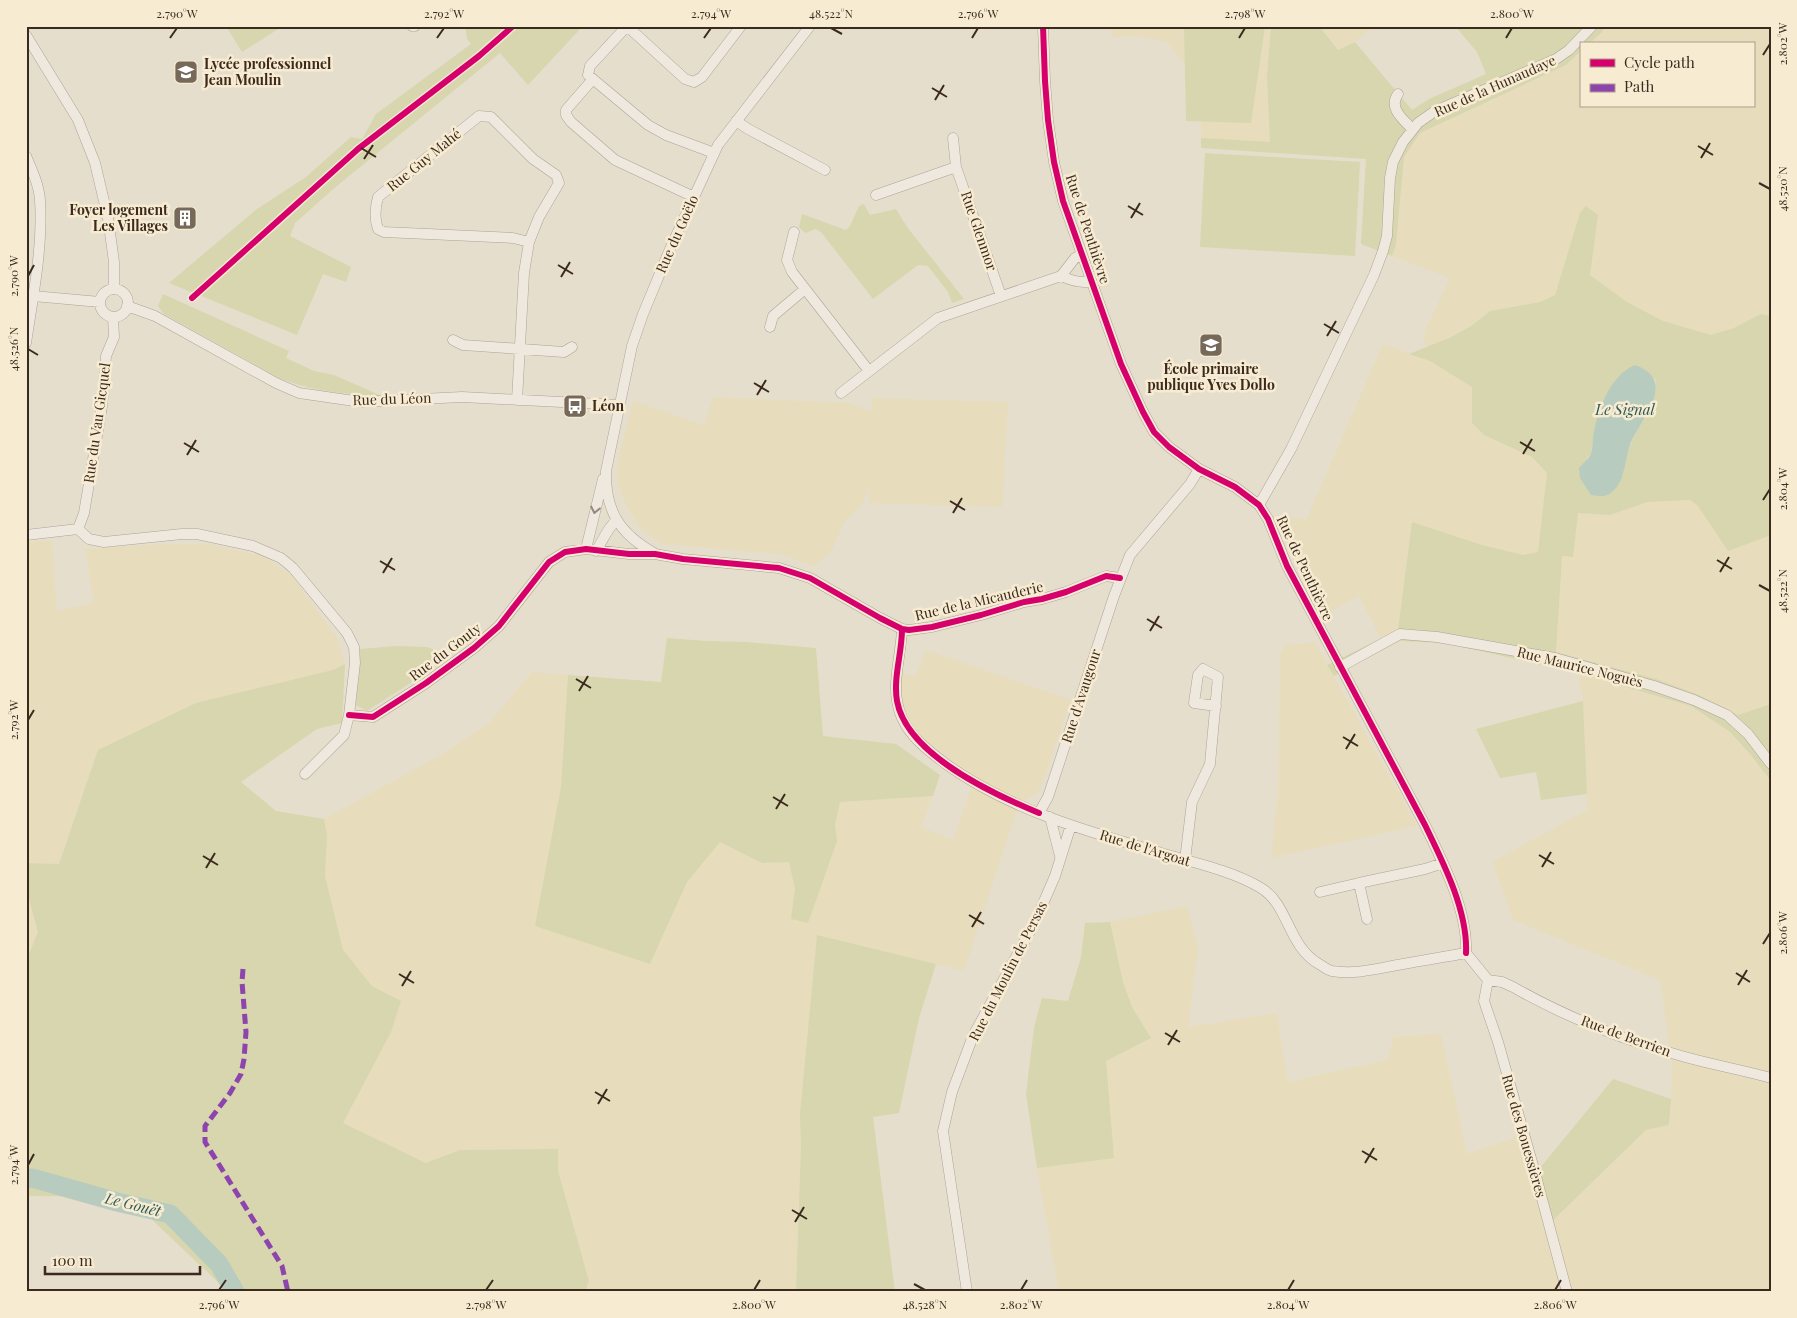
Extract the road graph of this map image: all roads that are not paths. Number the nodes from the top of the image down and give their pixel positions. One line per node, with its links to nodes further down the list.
1 (627, 26): 2 (street); 7 (street)
2 (741, 26)
3 (810, 26): 9 (street, Rue du Goëlo)
4 (1043, 26): 20 (street, Rue de Penthièvre)
5 (1592, 26): 10 (street, Rue de la Hunaudaye)
6 (26, 35): 23 (street)
7 (593, 79): 12 (street); 17 (street)
8 (1398, 94): 10 (street)
9 (736, 121): 12 (street, Rue du Goëlo); 15 (street)
10 (1412, 129): 41 (street, Rue de la Hunaudaye)
11 (953, 138): 14 (street, Rue Glenmor)
12 (714, 153): 17 (street, Rue du Goëlo)
13 (26, 156): 25 (street)
14 (956, 167): 16 (street); 26 (street, Rue Glenmor)
15 (825, 170)
16 (876, 195)
17 (694, 197): 38 (street, Rue du Goëlo)
18 (794, 232): 24 (street)
19 (529, 242): 19 (street, Rue Guy Mahé); 34 (street, Rue Guy Mahé)
20 (1082, 255): 21 (street); 22 (street, Rue de Penthièvre)
21 (1061, 276): 22 (street); 26 (street)
22 (1091, 281): 39 (street, Rue de Penthièvre)
23 (114, 289): 27 (street); 28 (street)
24 (805, 289): 30 (street); 35 (street)
25 (33, 296): 27 (street); 32 (street)
26 (1001, 296): 35 (street)
27 (100, 302): 29 (street)
28 (128, 306): 29 (street); 37 (street, Rue du Léon)
29 (113, 316): 43 (street, Rue du Vau Gicquel)
30 (770, 327)
31 (453, 340): 34 (street)
32 (26, 343)
33 (572, 347): 34 (street)
34 (521, 349): 37 (street, Rue Guy Mahé)
35 (869, 371): 36 (street)
36 (841, 393)
37 (518, 400): 38 (street, Rue du Léon)
38 (618, 405): 40 (street, Rue du Goëlo)
39 (1199, 469): 41 (street, Rue de Penthièvre); 47 (street)
40 (606, 471): 42 (street, Rue du Goëlo); 45 (street, Rue du Goëlo, one-way to 45)
41 (1259, 506): 49 (street, Rue de Penthièvre)
42 (616, 521): 45 (street); 46 (street, Rue du Goëlo)
43 (78, 529): 44 (street); 51 (street)
44 (26, 536)
45 (591, 550): 46 (street, Rue de la Micauderie); 51 (street, Rue du Gouty)
46 (656, 554): 48 (street, Rue de la Micauderie)
47 (1120, 578): 48 (street, Rue de la Micauderie); 54 (street, Rue d'Avaugour)
48 (902, 629): 54 (street, Rue de l'Argoat)
49 (1340, 667): 52 (street, Rue Maurice Noguès); 58 (street, Rue de Penthièvre)
50 (1216, 706): 57 (street)
51 (349, 715): 53 (street)
52 (1771, 764)
53 (305, 774)
54 (1044, 815): 55 (street, Rue de l'Argoat); 56 (street)
55 (1071, 825): 56 (street, Rue du Moulin de Persas); 57 (street, Rue de l'Argoat)
56 (1060, 857): 65 (street, Rue du Moulin de Persas)
57 (1185, 860): 62 (street, Rue de l'Argoat)
58 (1443, 863): 59 (street); 62 (street, Rue de Penthièvre)
59 (1359, 883): 60 (street); 61 (street)
60 (1320, 892)
61 (1367, 919)
62 (1466, 953): 63 (street)
63 (1488, 980): 64 (street, Rue de Berrien); 66 (street, Rue des Bouessières)
64 (1771, 1078)
65 (966, 1292)
66 (1567, 1292)

